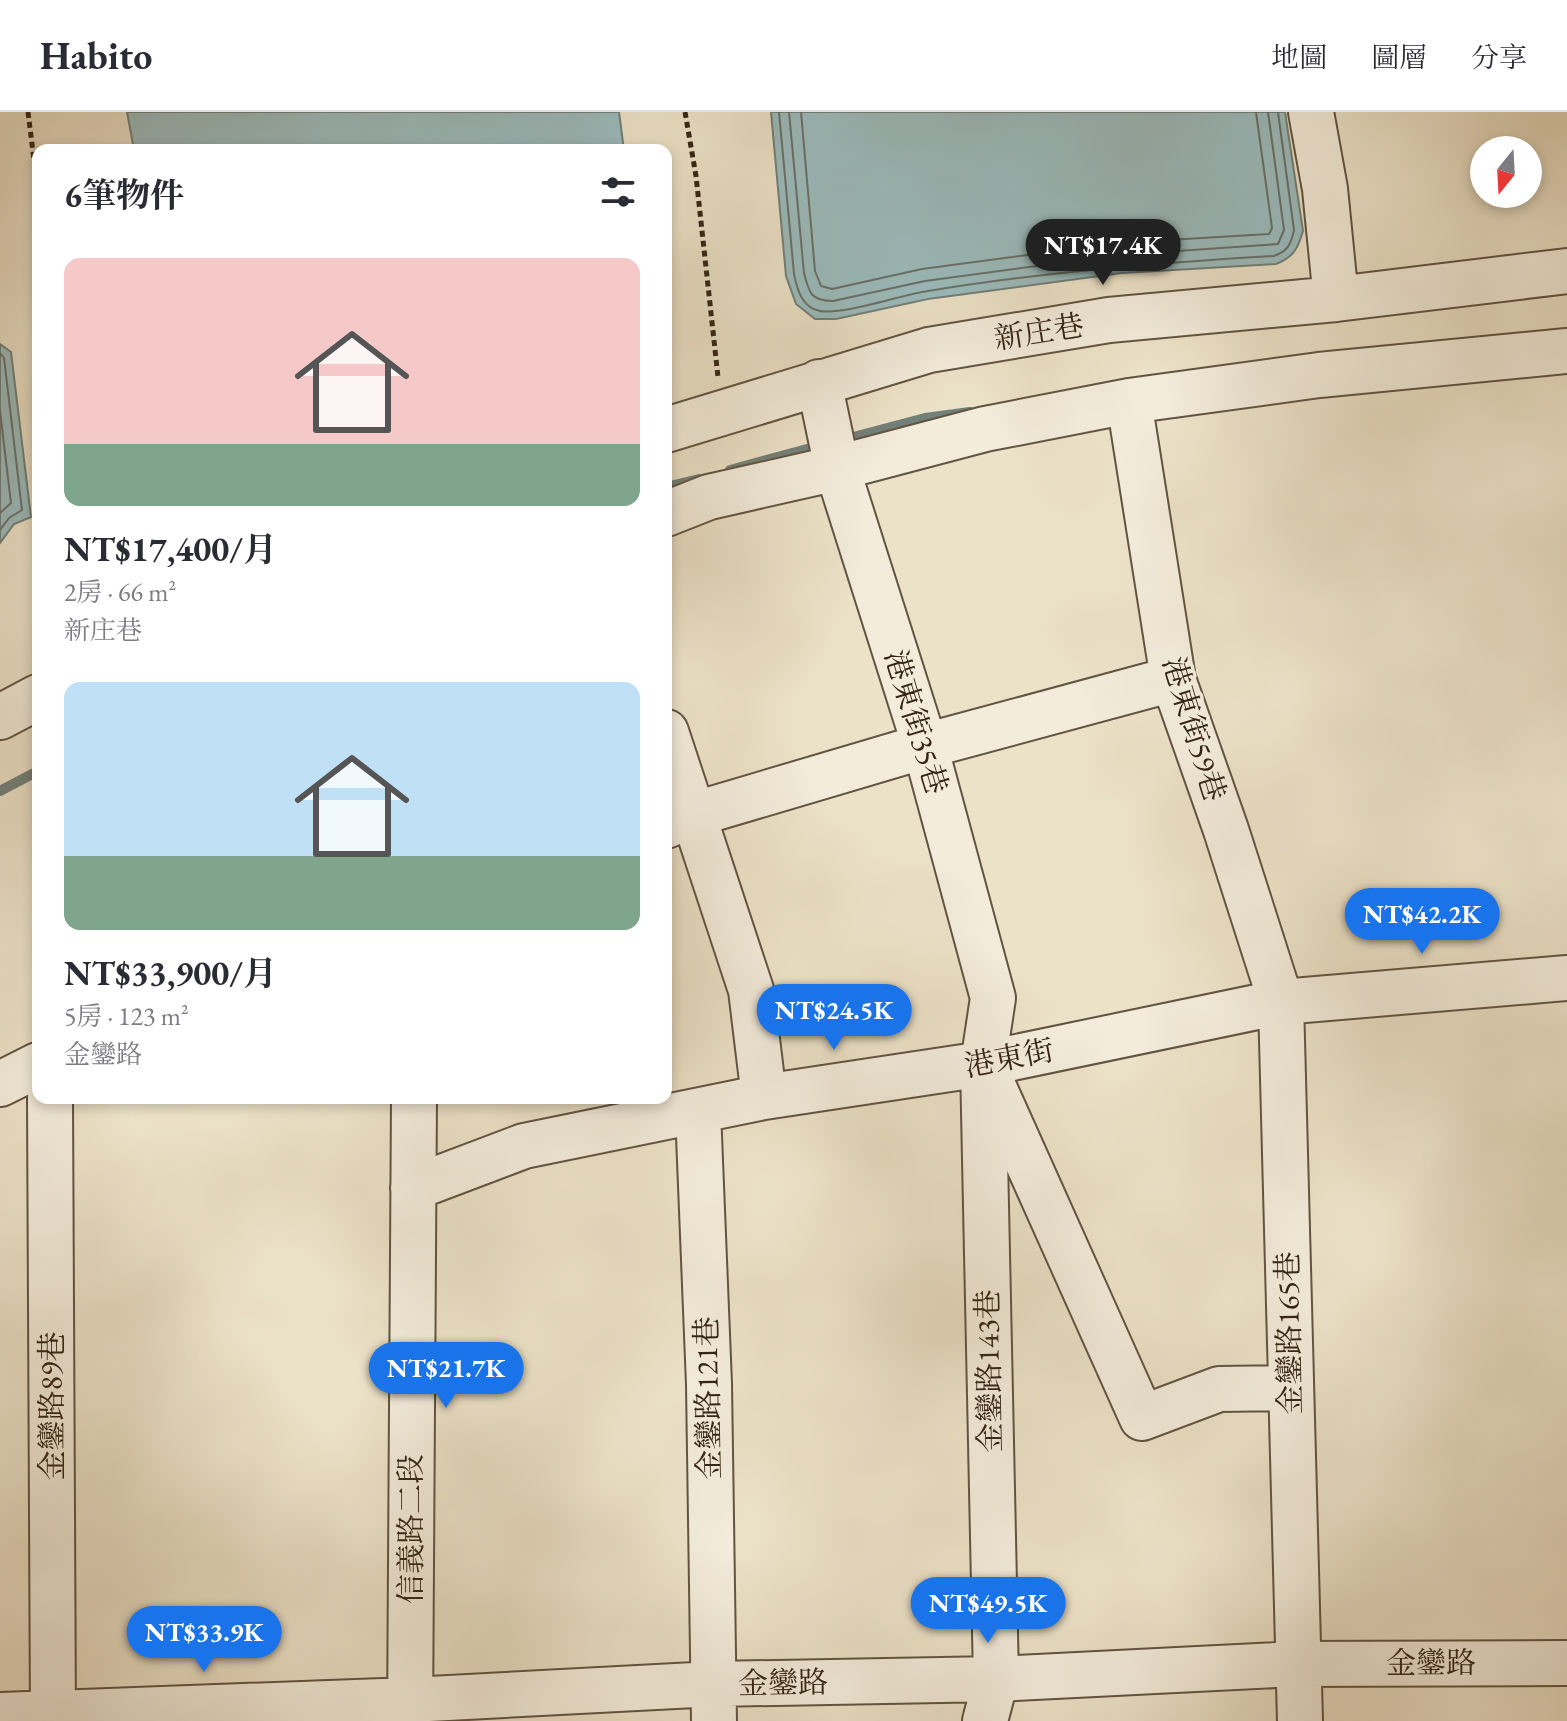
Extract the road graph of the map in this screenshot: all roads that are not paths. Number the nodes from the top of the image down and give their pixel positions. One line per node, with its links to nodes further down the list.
1 (1311, 112): 3 (street)
2 (1567, 271): 3 (street, 新庄巷)
3 (1336, 299): 5 (street, 新庄巷)
4 (1567, 351): 6 (street)
5 (819, 382): 7 (street, 新庄巷); 8 (street, 港東街35巷)
6 (1129, 401): 8 (street); 10 (street, 港東街59巷)
7 (672, 428)
8 (837, 468): 9 (street); 13 (street, 港東街35巷)
9 (672, 512)
10 (1173, 679): 13 (street); 17 (street, 港東街59巷)
11 (32, 700): 12 (street)
12 (0, 717)
13 (925, 746): 15 (street); 18 (street, 港東街35巷)
14 (672, 773): 15 (street)
15 (679, 820): 21 (street)
16 (1567, 978): 17 (street, 港東街)
17 (1281, 1002): 18 (street, 港東街); 26 (street, 金鑾路165巷)
18 (983, 1064): 21 (street, 港東街); 26 (street); 29 (street, 金鑾路143巷)
19 (32, 1068): 20 (street)
20 (0, 1084)
21 (764, 1097): 24 (street, 港東街)
22 (50, 1104): 33 (street, 金鑾路89巷)
23 (414, 1104): 25 (street, 信義路二段)
24 (698, 1111): 25 (street, 港東街); 30 (street, 金鑾路121巷)
25 (413, 1188): 31 (street, 信義路二段)
26 (1291, 1388): 28 (street, 金鑾路165巷)
27 (1567, 1663): 28 (street, 金鑾路)
28 (1297, 1664): 29 (street, 金鑾路); 35 (street, 金鑾路165巷)
29 (996, 1679): 30 (street, 金鑾路); 34 (street, 金鑾路143巷)
30 (714, 1702): 31 (street, 金鑾路)
31 (410, 1711): 33 (street, 金鑾路)
32 (0, 1715): 33 (street, 金鑾路)
33 (53, 1718)
34 (985, 1721)
35 (1300, 1721)

